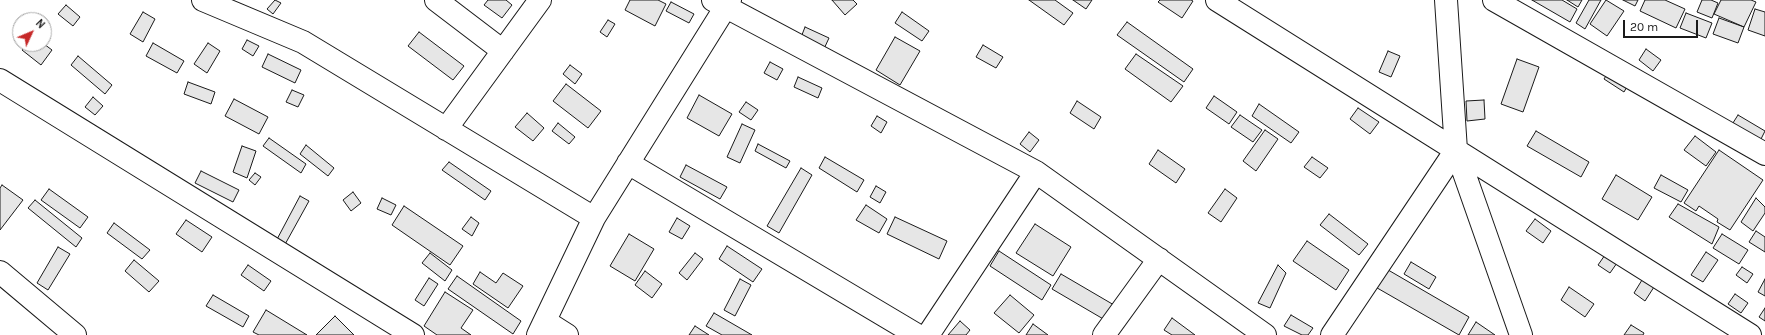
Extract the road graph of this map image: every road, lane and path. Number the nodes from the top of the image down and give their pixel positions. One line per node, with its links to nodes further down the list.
1 (203, 0): 10 (street)
2 (436, 0): 8 (street)
3 (540, 0): 8 (street)
4 (1217, 0): 11 (street)
5 (1446, 0): 11 (street)
6 (1494, 0): 12 (street)
7 (723, 2): 13 (street); 14 (street)
8 (503, 51): 10 (street)
9 (0, 80): 20 (street)
10 (446, 129): 15 (street)
11 (1456, 150): 26 (street); 27 (street); 28 (street)
12 (1765, 154)
13 (628, 162): 15 (street); 22 (street)
14 (1036, 172): 16 (street); 23 (street)
15 (594, 218): 18 (street)
16 (1159, 260): 24 (street); 25 (street)
17 (0, 272): 19 (street)
18 (542, 328): 21 (street)
19 (75, 335)
20 (413, 335)
21 (568, 335)
22 (917, 335)
23 (928, 335)
24 (1104, 335)
25 (1265, 335)
26 (1332, 335)
27 (1521, 335)
28 (1750, 335)

